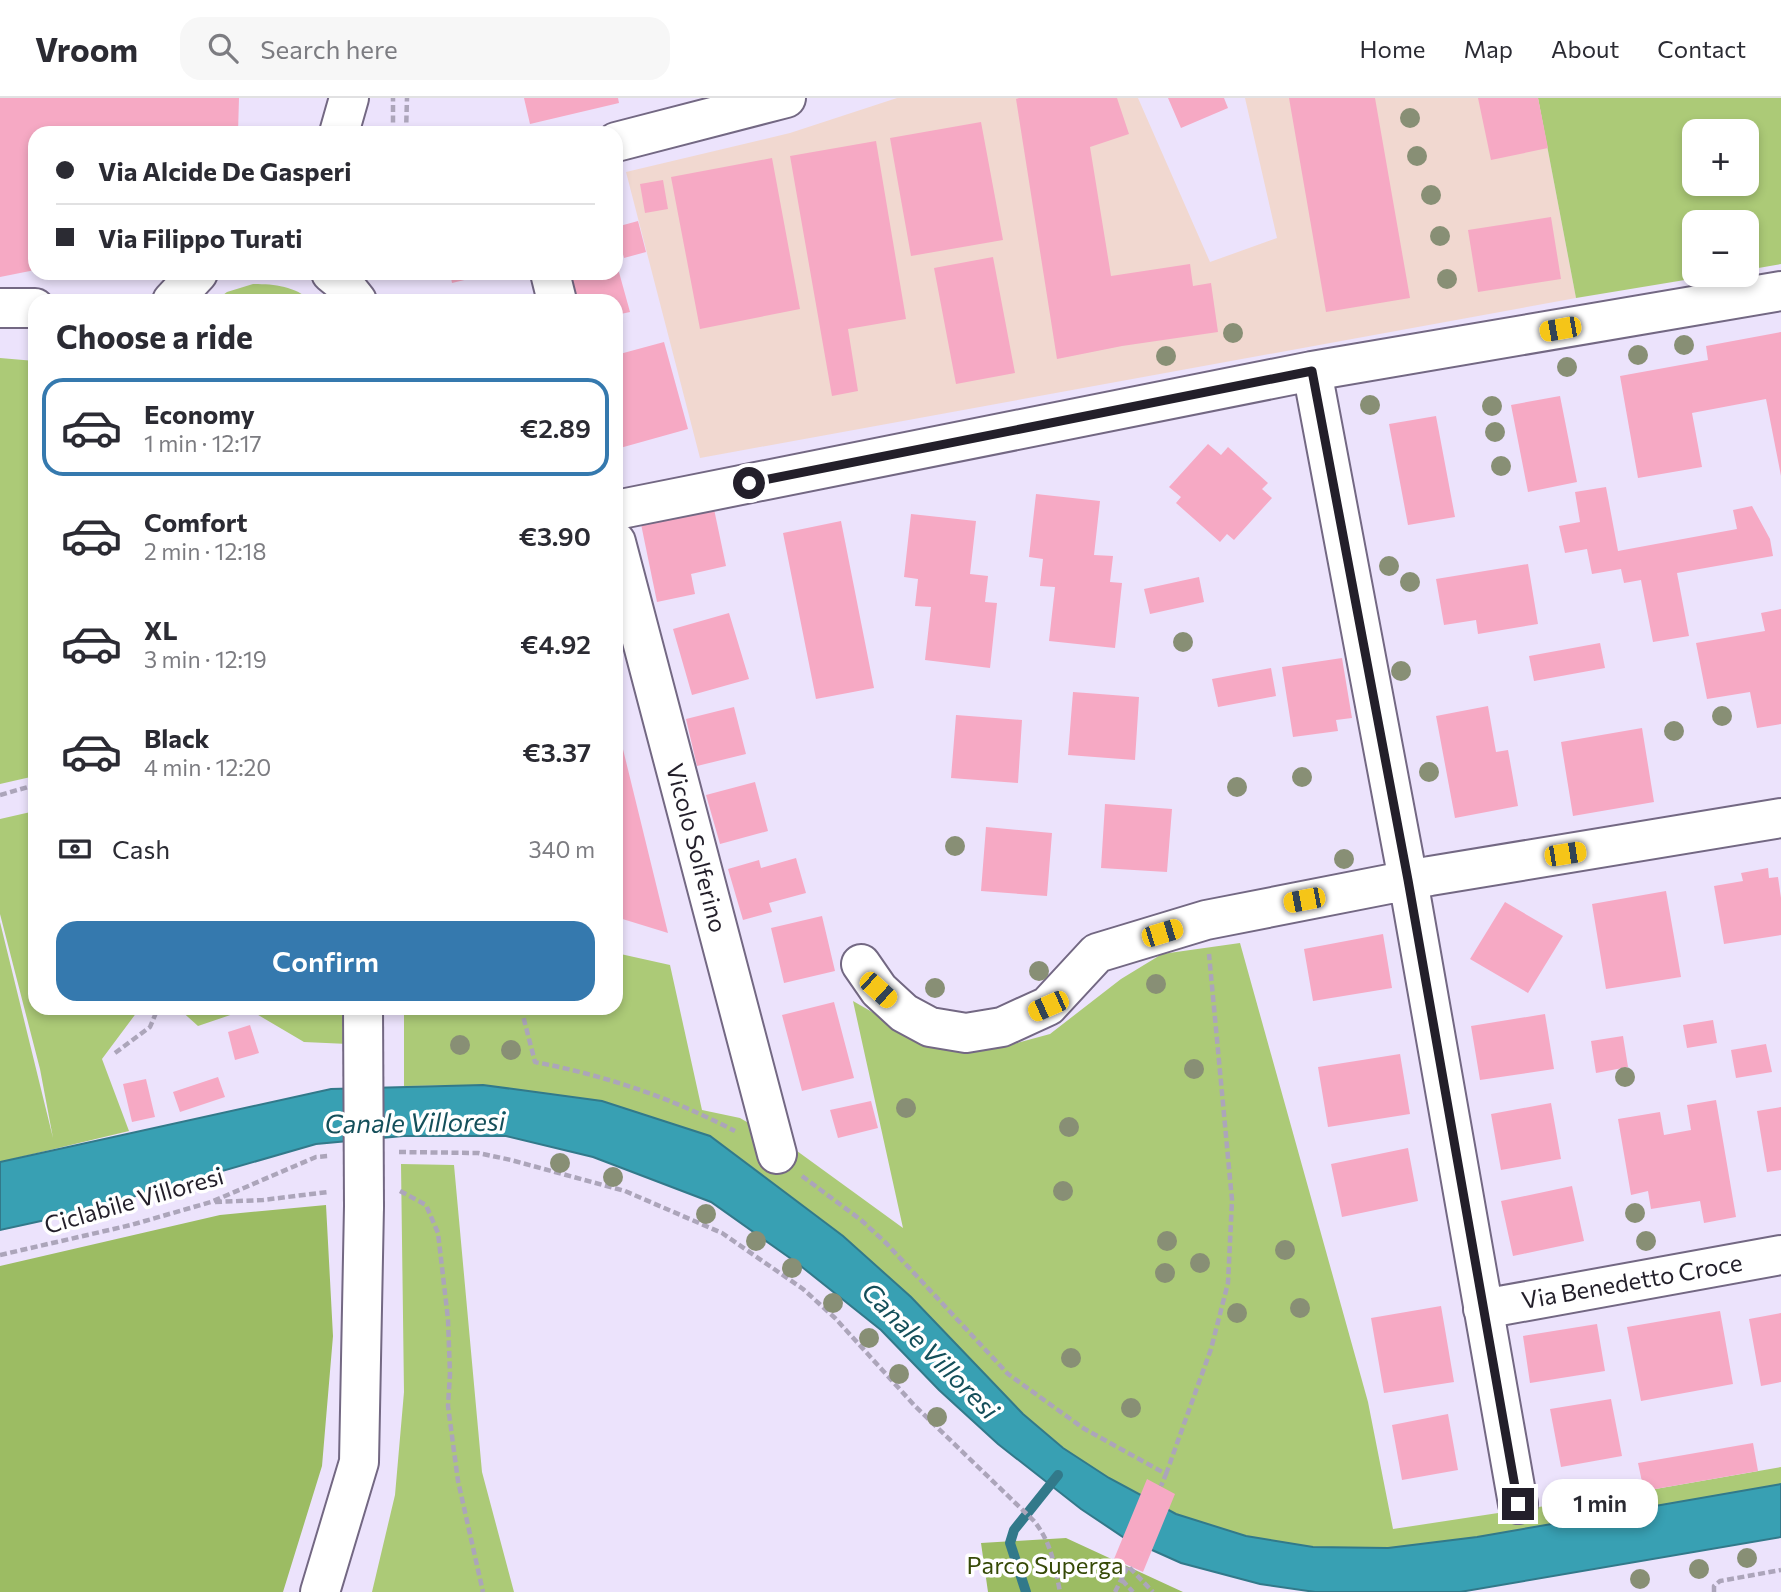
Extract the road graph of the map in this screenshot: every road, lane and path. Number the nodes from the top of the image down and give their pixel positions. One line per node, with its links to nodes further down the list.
1 (349, 98): 6 (street)
2 (359, 98): 7 (street)
3 (393, 98): 8 (path)
4 (407, 98): 9 (path)
5 (786, 98): 10 (street)
6 (341, 126)
7 (358, 126)
8 (393, 126)
9 (406, 126)
10 (623, 140)
11 (1781, 291): 14 (street)
12 (0, 308): 13 (street)
13 (28, 308)
14 (1312, 371): 15 (street); 21 (street)
15 (623, 509)
16 (623, 599): 17 (street, Vicolo Solferino)
17 (627, 631): 30 (street, Vicolo Solferino)
18 (28, 787): 19 (path)
19 (0, 795)
20 (1781, 818): 21 (street)
21 (1408, 880): 22 (street); 35 (street)
22 (1206, 920): 23 (street); 36 (path)
23 (862, 964)
24 (155, 1015): 27 (path)
25 (363, 1015): 31 (street, bridge)
26 (523, 1015): 30 (path)
27 (115, 1053)
28 (393, 1152): 43 (path)
29 (341, 1154): 32 (path, Ciclabile Villoresi)
30 (777, 1154): 36 (path)
31 (363, 1196): 32 (path); 41 (street); 42 (path)
32 (211, 1202): 33 (path, Ciclabile Villoresi)
33 (0, 1255)
34 (1781, 1255): 35 (street, Via Benedetto Croce)
35 (1483, 1309): 38 (street)
36 (1166, 1474): 37 (path)
37 (1161, 1486)
38 (1518, 1504)
39 (1781, 1570): 47 (path)
40 (1122, 1580): 44 (path); 45 (path); 46 (path)
41 (320, 1592)
42 (483, 1592)
43 (1060, 1592)
44 (1115, 1592)
45 (1133, 1592)
46 (1153, 1592)
47 (1714, 1592)

